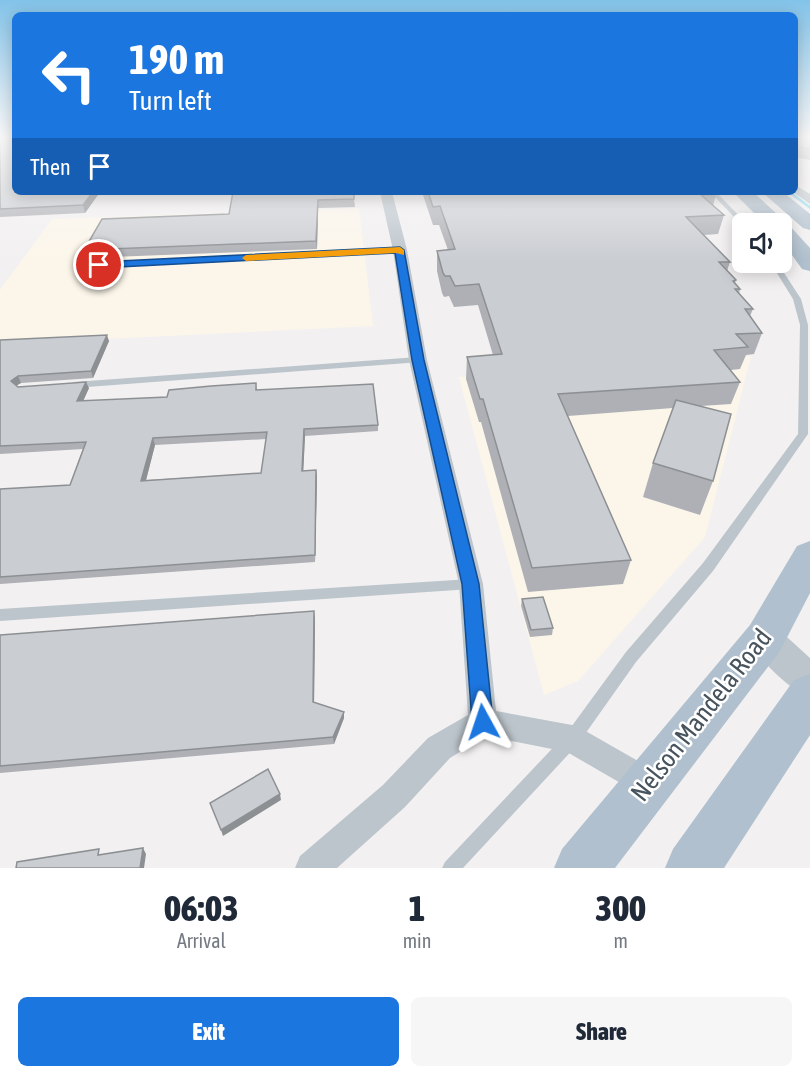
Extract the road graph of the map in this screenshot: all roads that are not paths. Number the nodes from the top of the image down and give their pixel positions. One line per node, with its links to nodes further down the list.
1 (798, 190): 6 (street)
2 (387, 195): 11 (street)
3 (716, 195): 7 (lane)
4 (745, 195): 8 (main road)
5 (775, 195): 9 (main road)
6 (810, 200)
7 (733, 213)
8 (765, 213)
9 (810, 224)
10 (792, 240): 12 (main road)
11 (400, 250): 13 (lane); 17 (street)
12 (810, 264)
13 (99, 265)
14 (780, 273): 15 (lane)
15 (797, 299): 16 (lane); 19 (lane)
16 (808, 304)
17 (418, 360): 18 (lane); 21 (street)
18 (67, 385)
19 (807, 435): 27 (lane)
20 (810, 555): 23 (main road, Nelson Mandela Road)
21 (471, 584): 22 (lane); 26 (street)
22 (0, 615)
23 (765, 638): 24 (street); 28 (main road, Nelson Mandela Road)
24 (810, 681)
25 (810, 695): 32 (main road)
26 (483, 722): 27 (street); 29 (street)
27 (572, 739): 28 (street); 30 (lane)
28 (648, 785): 31 (main road, Nelson Mandela Road)
29 (312, 868)
30 (451, 868)
31 (581, 868)
32 (692, 868)

